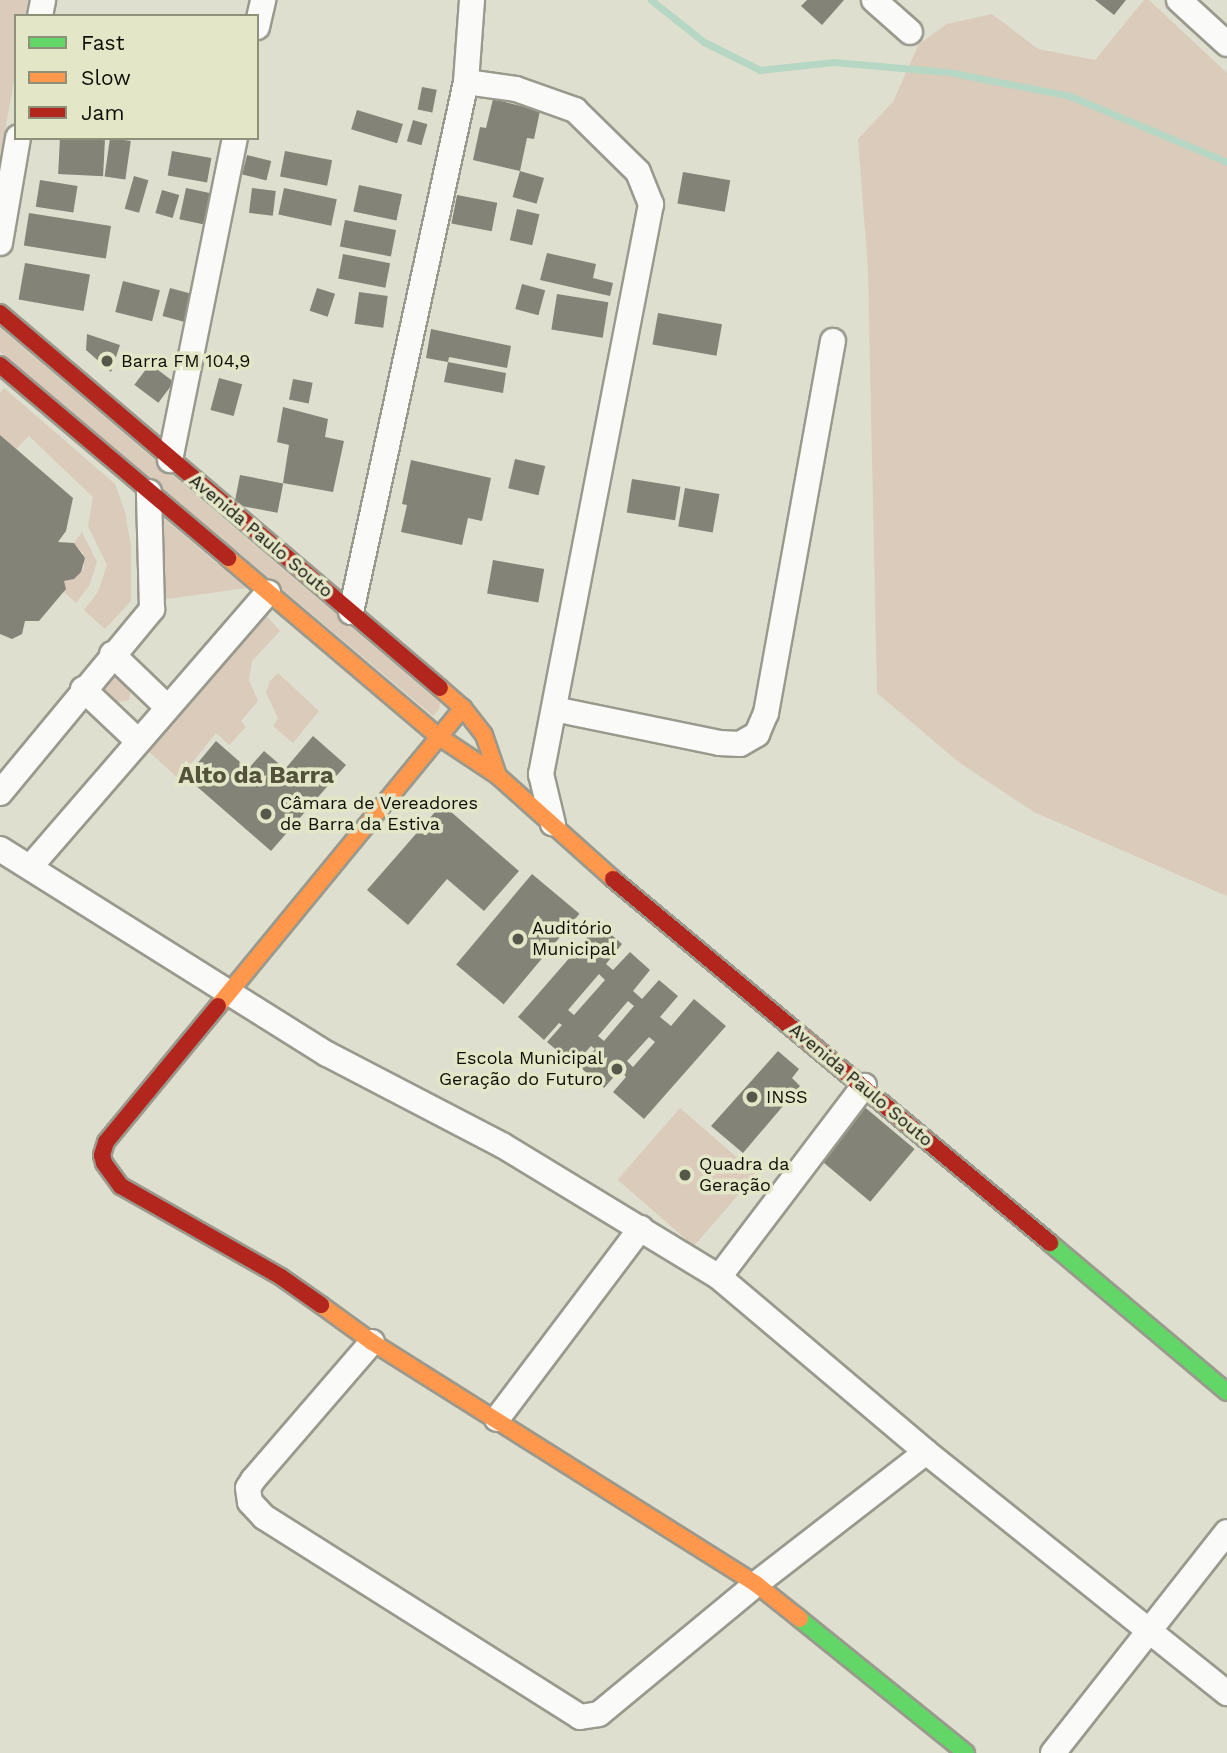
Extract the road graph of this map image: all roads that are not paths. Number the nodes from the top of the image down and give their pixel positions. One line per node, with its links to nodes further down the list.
1 (263, 0): 5 (street)
2 (472, 0): 8 (street)
3 (874, 0): 6 (street)
4 (1179, 0): 7 (street)
5 (259, 18)
6 (910, 32)
7 (1227, 44)
8 (466, 82): 18 (street); 23 (street)
9 (18, 140): 11 (street)
10 (235, 140): 15 (street)
11 (0, 243)
12 (0, 313): 15 (street, Avenida Paulo Souto)
13 (832, 341): 23 (street)
14 (0, 365): 16 (street, Avenida Paulo Souto)
15 (170, 460): 18 (street, Avenida Paulo Souto)
16 (149, 492): 17 (street, Avenida Paulo Souto); 19 (street)
17 (268, 592): 21 (street); 24 (street, Avenida Paulo Souto)
18 (351, 612): 22 (street, Avenida Paulo Souto)
19 (113, 654): 20 (street); 21 (street)
20 (83, 689): 25 (street); 27 (street)
21 (167, 707): 25 (street)
22 (463, 708): 24 (street); 26 (street, Avenida Paulo Souto)
23 (554, 709): 28 (street)
24 (438, 736): 26 (street, Avenida Paulo Souto); 31 (street)
25 (138, 741): 30 (street)
26 (499, 776): 28 (street, Avenida Paulo Souto)
27 (0, 793)
28 (553, 824): 32 (street, Avenida Paulo Souto)
29 (0, 849): 30 (street)
30 (31, 866): 31 (street)
31 (231, 992): 33 (street); 35 (street)
32 (864, 1086): 34 (street); 36 (street, Avenida Paulo Souto)
33 (641, 1228): 34 (street); 37 (street)
34 (719, 1277): 38 (street)
35 (372, 1342): 37 (street); 40 (street)
36 (1227, 1392)
37 (497, 1419): 40 (street)
38 (926, 1452): 40 (street); 41 (street)
39 (1227, 1532): 41 (street)
40 (756, 1584): 43 (street)
41 (1148, 1629): 42 (street); 44 (street)
42 (1227, 1693)
43 (967, 1753)
44 (1053, 1753)

